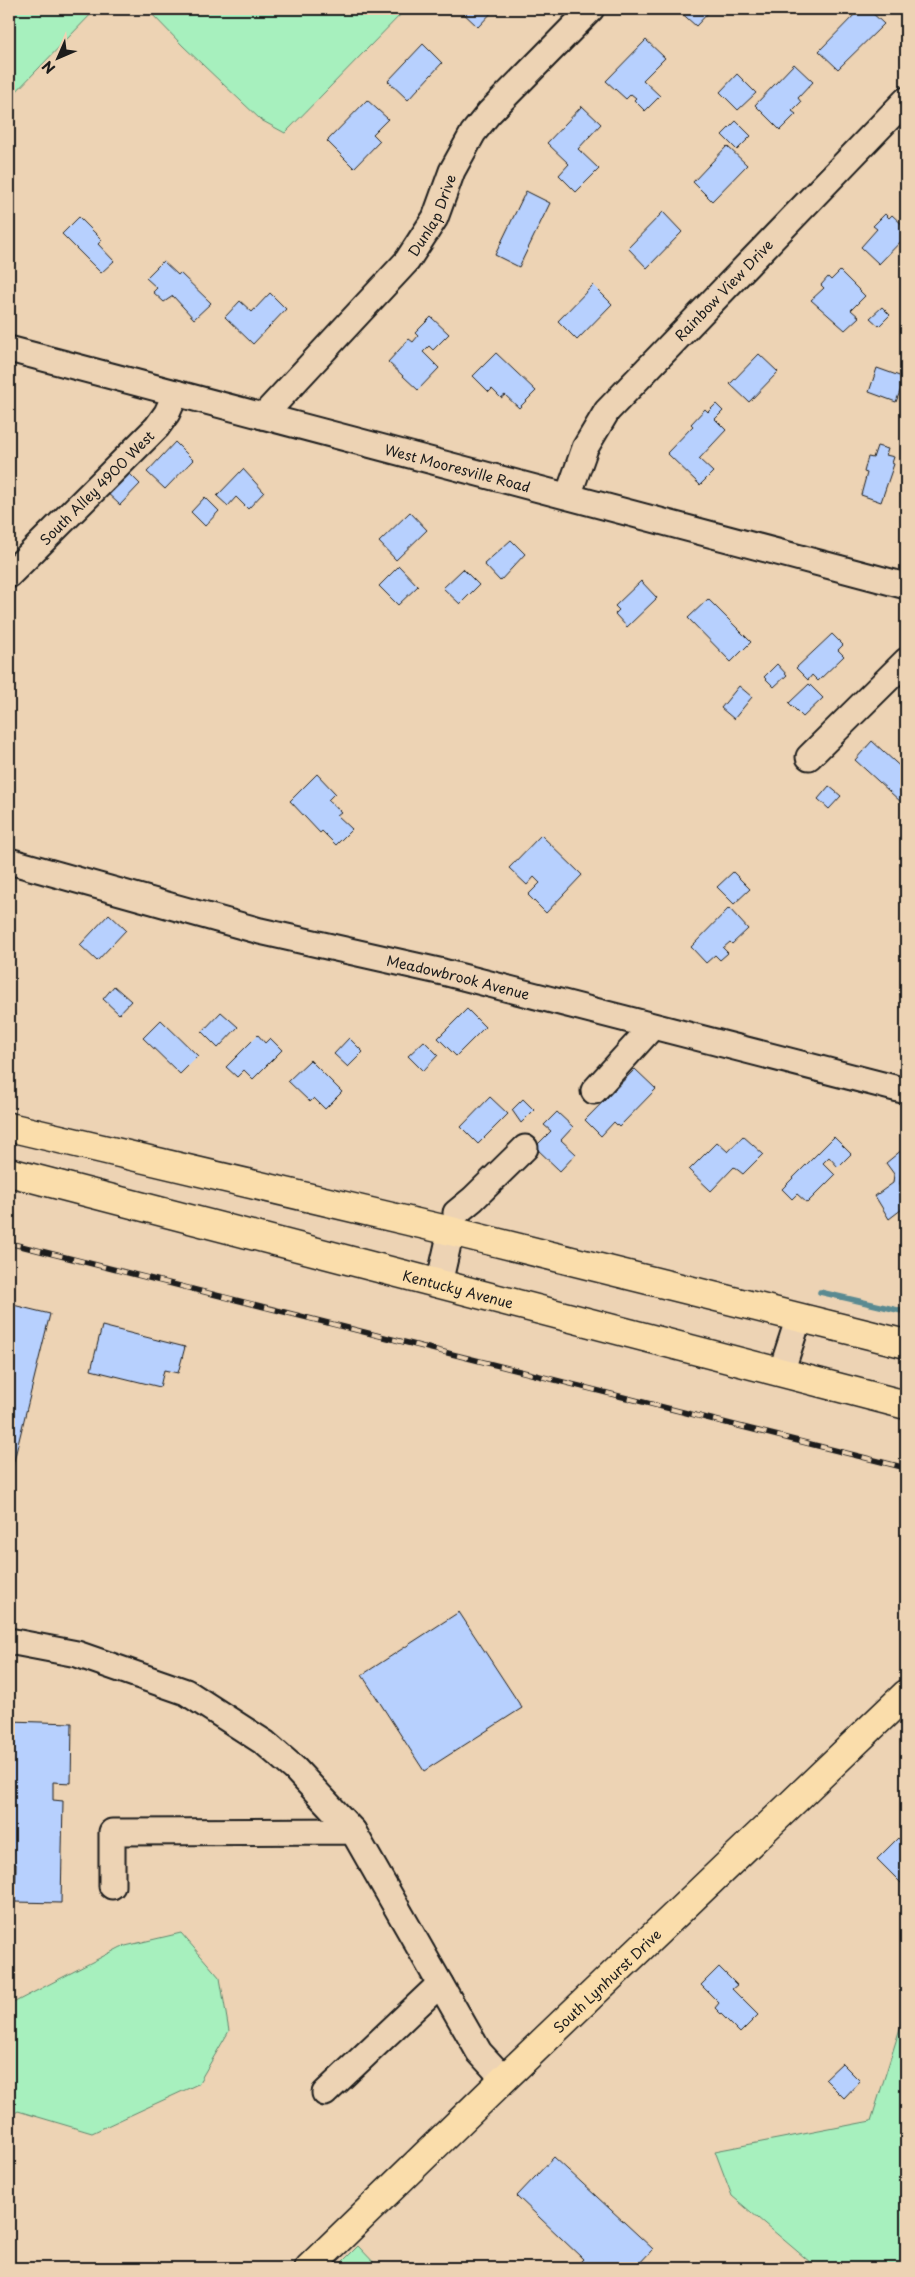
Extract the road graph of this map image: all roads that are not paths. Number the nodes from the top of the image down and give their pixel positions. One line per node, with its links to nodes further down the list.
1 (591, 9): 5 (street, Dunlap Drive)
2 (906, 100): 6 (street, Rainbow View Drive)
3 (9, 349): 4 (street, West Mooresville Road)
4 (176, 393): 5 (street, West Mooresville Road); 7 (street, South Alley 4900 West)
5 (263, 416): 6 (street, West Mooresville Road)
6 (568, 496): 8 (street, West Mooresville Road)
7 (9, 576)
8 (906, 586)
9 (906, 661): 10 (street)
10 (809, 757)
11 (9, 862): 12 (street, Meadowbrook Avenue)
12 (652, 1027): 13 (street); 14 (street, Meadowbrook Avenue)
13 (594, 1091)
14 (906, 1091)
15 (9, 1127): 18 (main road)
16 (525, 1148): 18 (street)
17 (9, 1172): 19 (main road, Kentucky Avenue)
18 (454, 1222): 19 (street); 20 (main road)
19 (439, 1284): 22 (main road, Kentucky Avenue)
20 (798, 1317): 21 (main road); 22 (street)
21 (906, 1344)
22 (781, 1373): 23 (main road, Kentucky Avenue)
23 (906, 1405)
24 (9, 1641): 26 (street)
25 (906, 1694): 29 (main road, South Lynhurst Drive)
26 (354, 1831): 27 (street); 28 (street)
27 (112, 1886)
28 (440, 1984): 29 (street); 30 (street)
29 (504, 2079): 31 (main road, South Lynhurst Drive)
30 (325, 2094)
31 (310, 2268)

